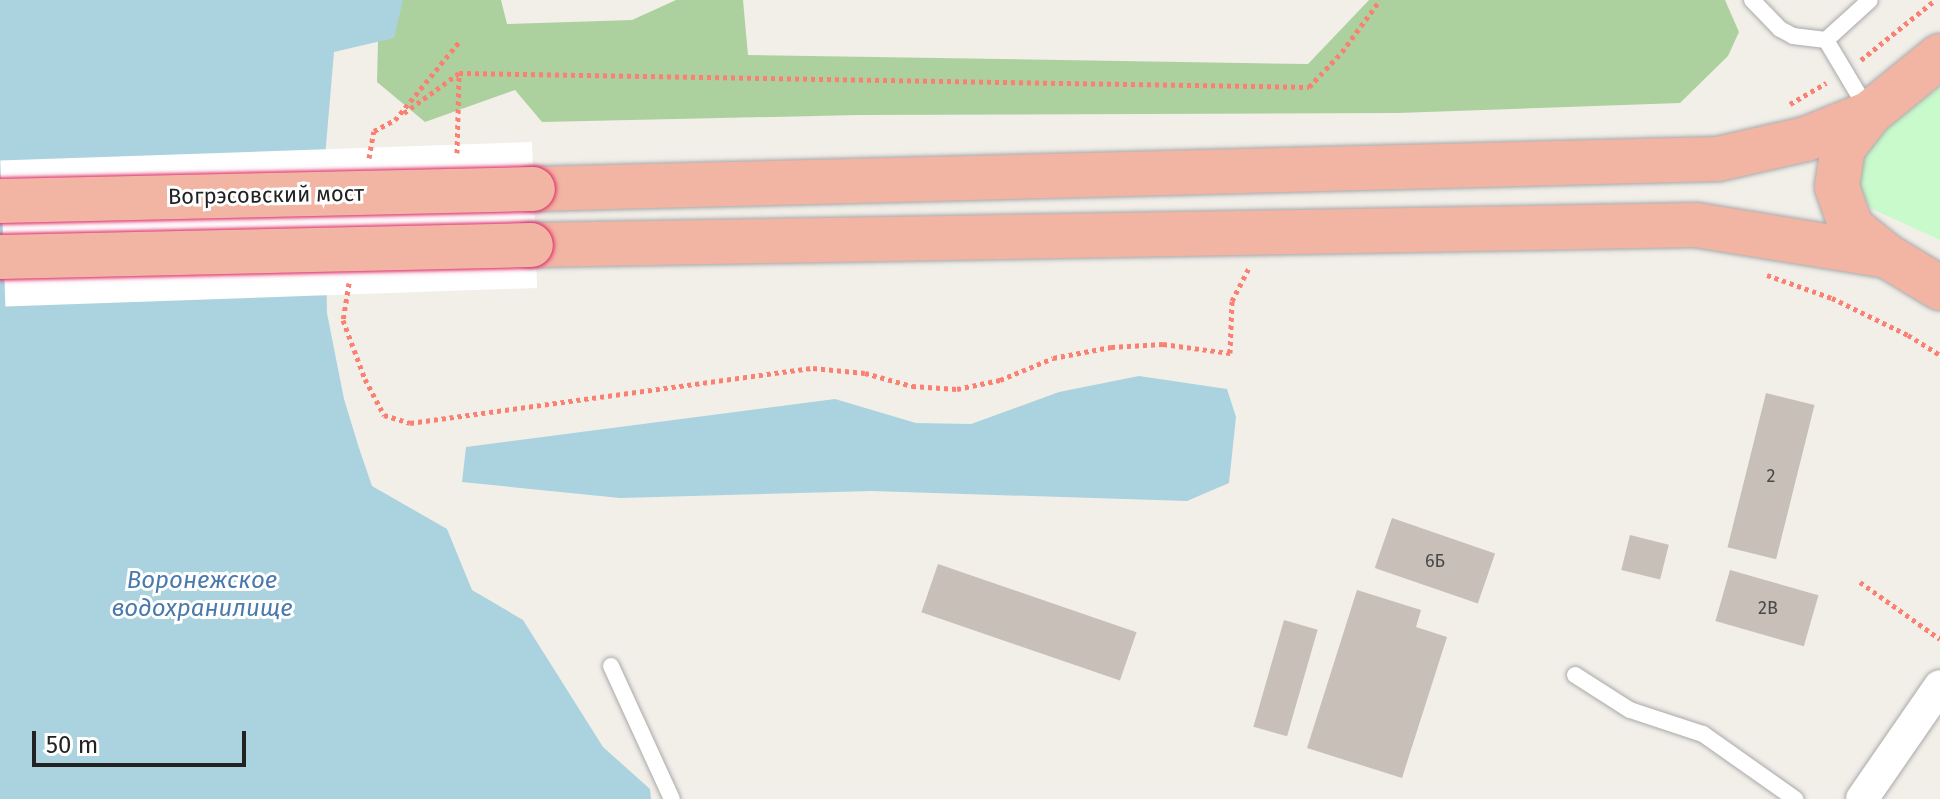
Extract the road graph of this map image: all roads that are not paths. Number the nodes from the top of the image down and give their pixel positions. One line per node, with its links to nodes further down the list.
1 (1752, 0): 3 (lane)
2 (1870, 0): 3 (lane)
3 (1826, 40): 5 (lane)
4 (1940, 56): 5 (highway)
5 (1870, 113): 6 (highway, Вогрэсовский мост, bridge); 7 (highway)
6 (0, 201)
7 (1887, 256): 8 (highway, bridge); 9 (highway)
8 (0, 257)
9 (1940, 288)
10 (611, 666): 13 (lane)
11 (1575, 675): 14 (lane)
12 (1940, 686): 15 (street)
13 (672, 799)
14 (1795, 799)
15 (1862, 799)

